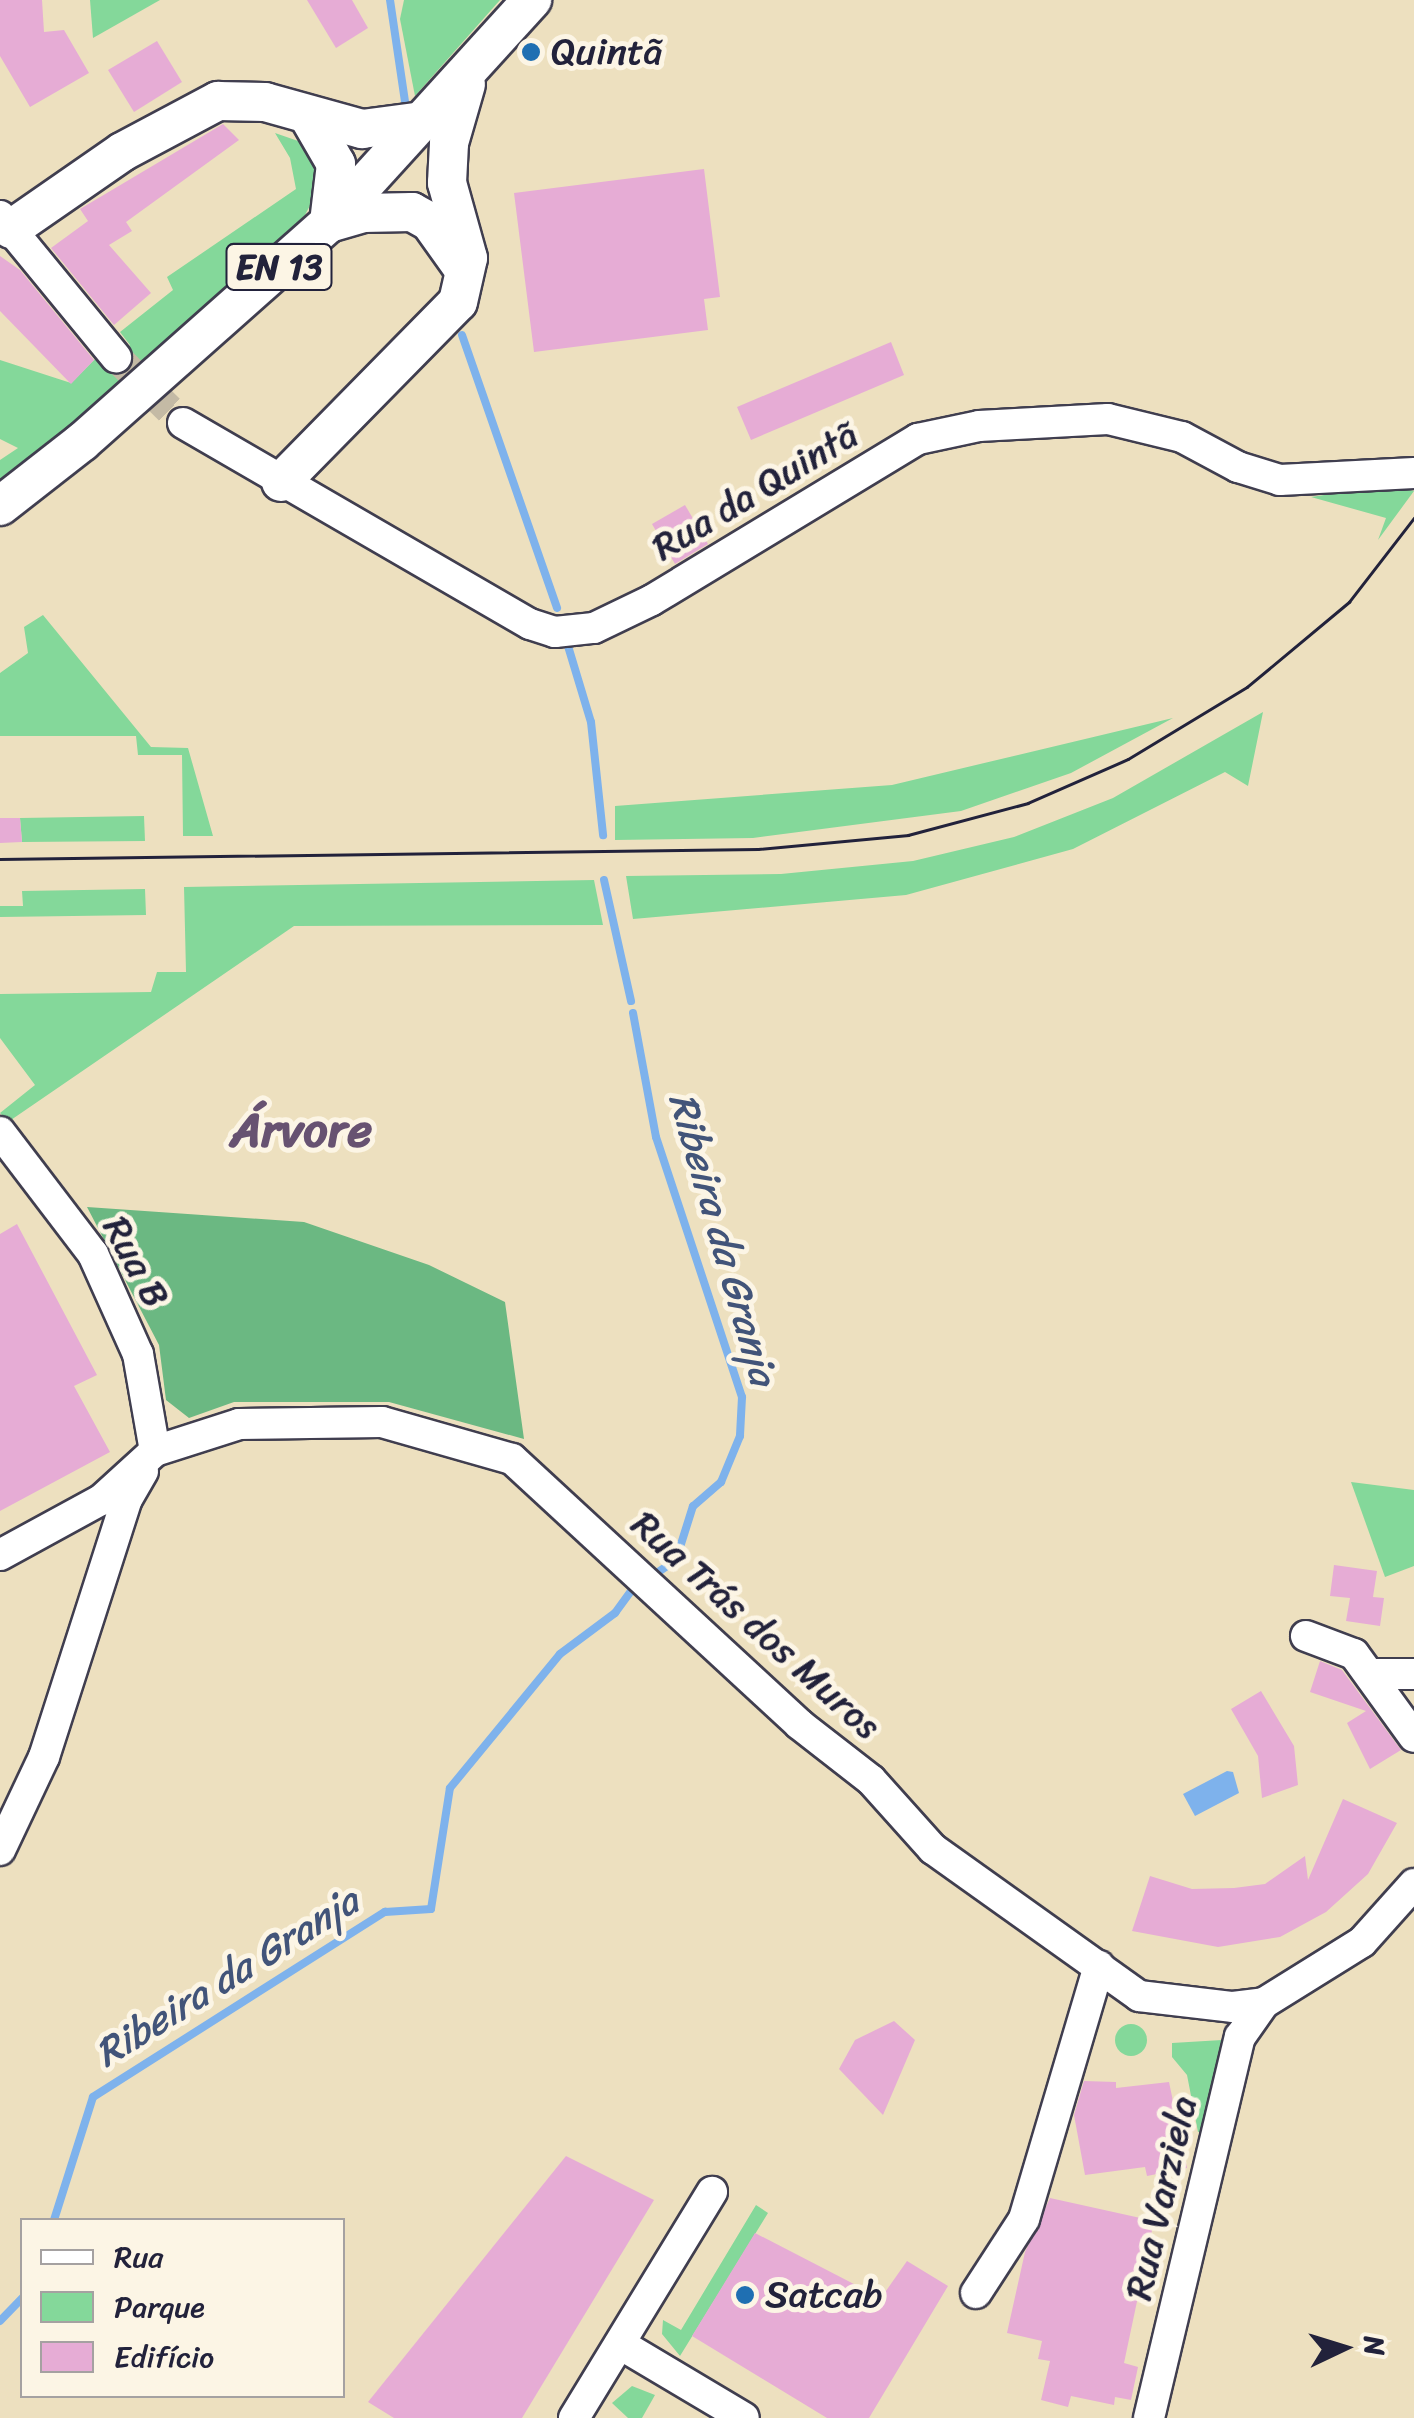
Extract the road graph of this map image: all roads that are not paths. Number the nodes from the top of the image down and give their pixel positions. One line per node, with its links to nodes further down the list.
1 (532, 0): 2 (main road, EN 13)
2 (468, 78): 4 (main road, EN 13); 7 (main road)
3 (310, 119): 4 (main road); 5 (main road); 6 (main road)
4 (424, 121): 5 (main road, EN 13)
5 (328, 223): 7 (main road); 12 (main road, EN 13)
6 (4, 224): 8 (street)
7 (467, 276): 11 (main road)
8 (116, 357)
9 (183, 423): 11 (street, Rua da Quintã)
10 (1414, 473): 11 (street, Rua da Quintã)
11 (281, 482)
12 (0, 506)
13 (0, 1132): 14 (street, Rua B)
14 (155, 1450): 15 (street); 20 (street); 22 (street, Rua Trás dos Muros)
15 (0, 1554)
16 (1306, 1636): 17 (street)
17 (1374, 1674): 18 (street); 19 (street)
18 (1414, 1674)
19 (1414, 1737)
20 (0, 1850)
21 (1414, 1884): 23 (street)
22 (1099, 1966): 23 (street, Rua Trás dos Muros); 25 (street)
23 (1264, 2003): 29 (street, Rua Varziela)
24 (712, 2192): 26 (street)
25 (976, 2293)
26 (620, 2344): 27 (street); 28 (street)
27 (574, 2418)
28 (744, 2418)
29 (1150, 2418)

